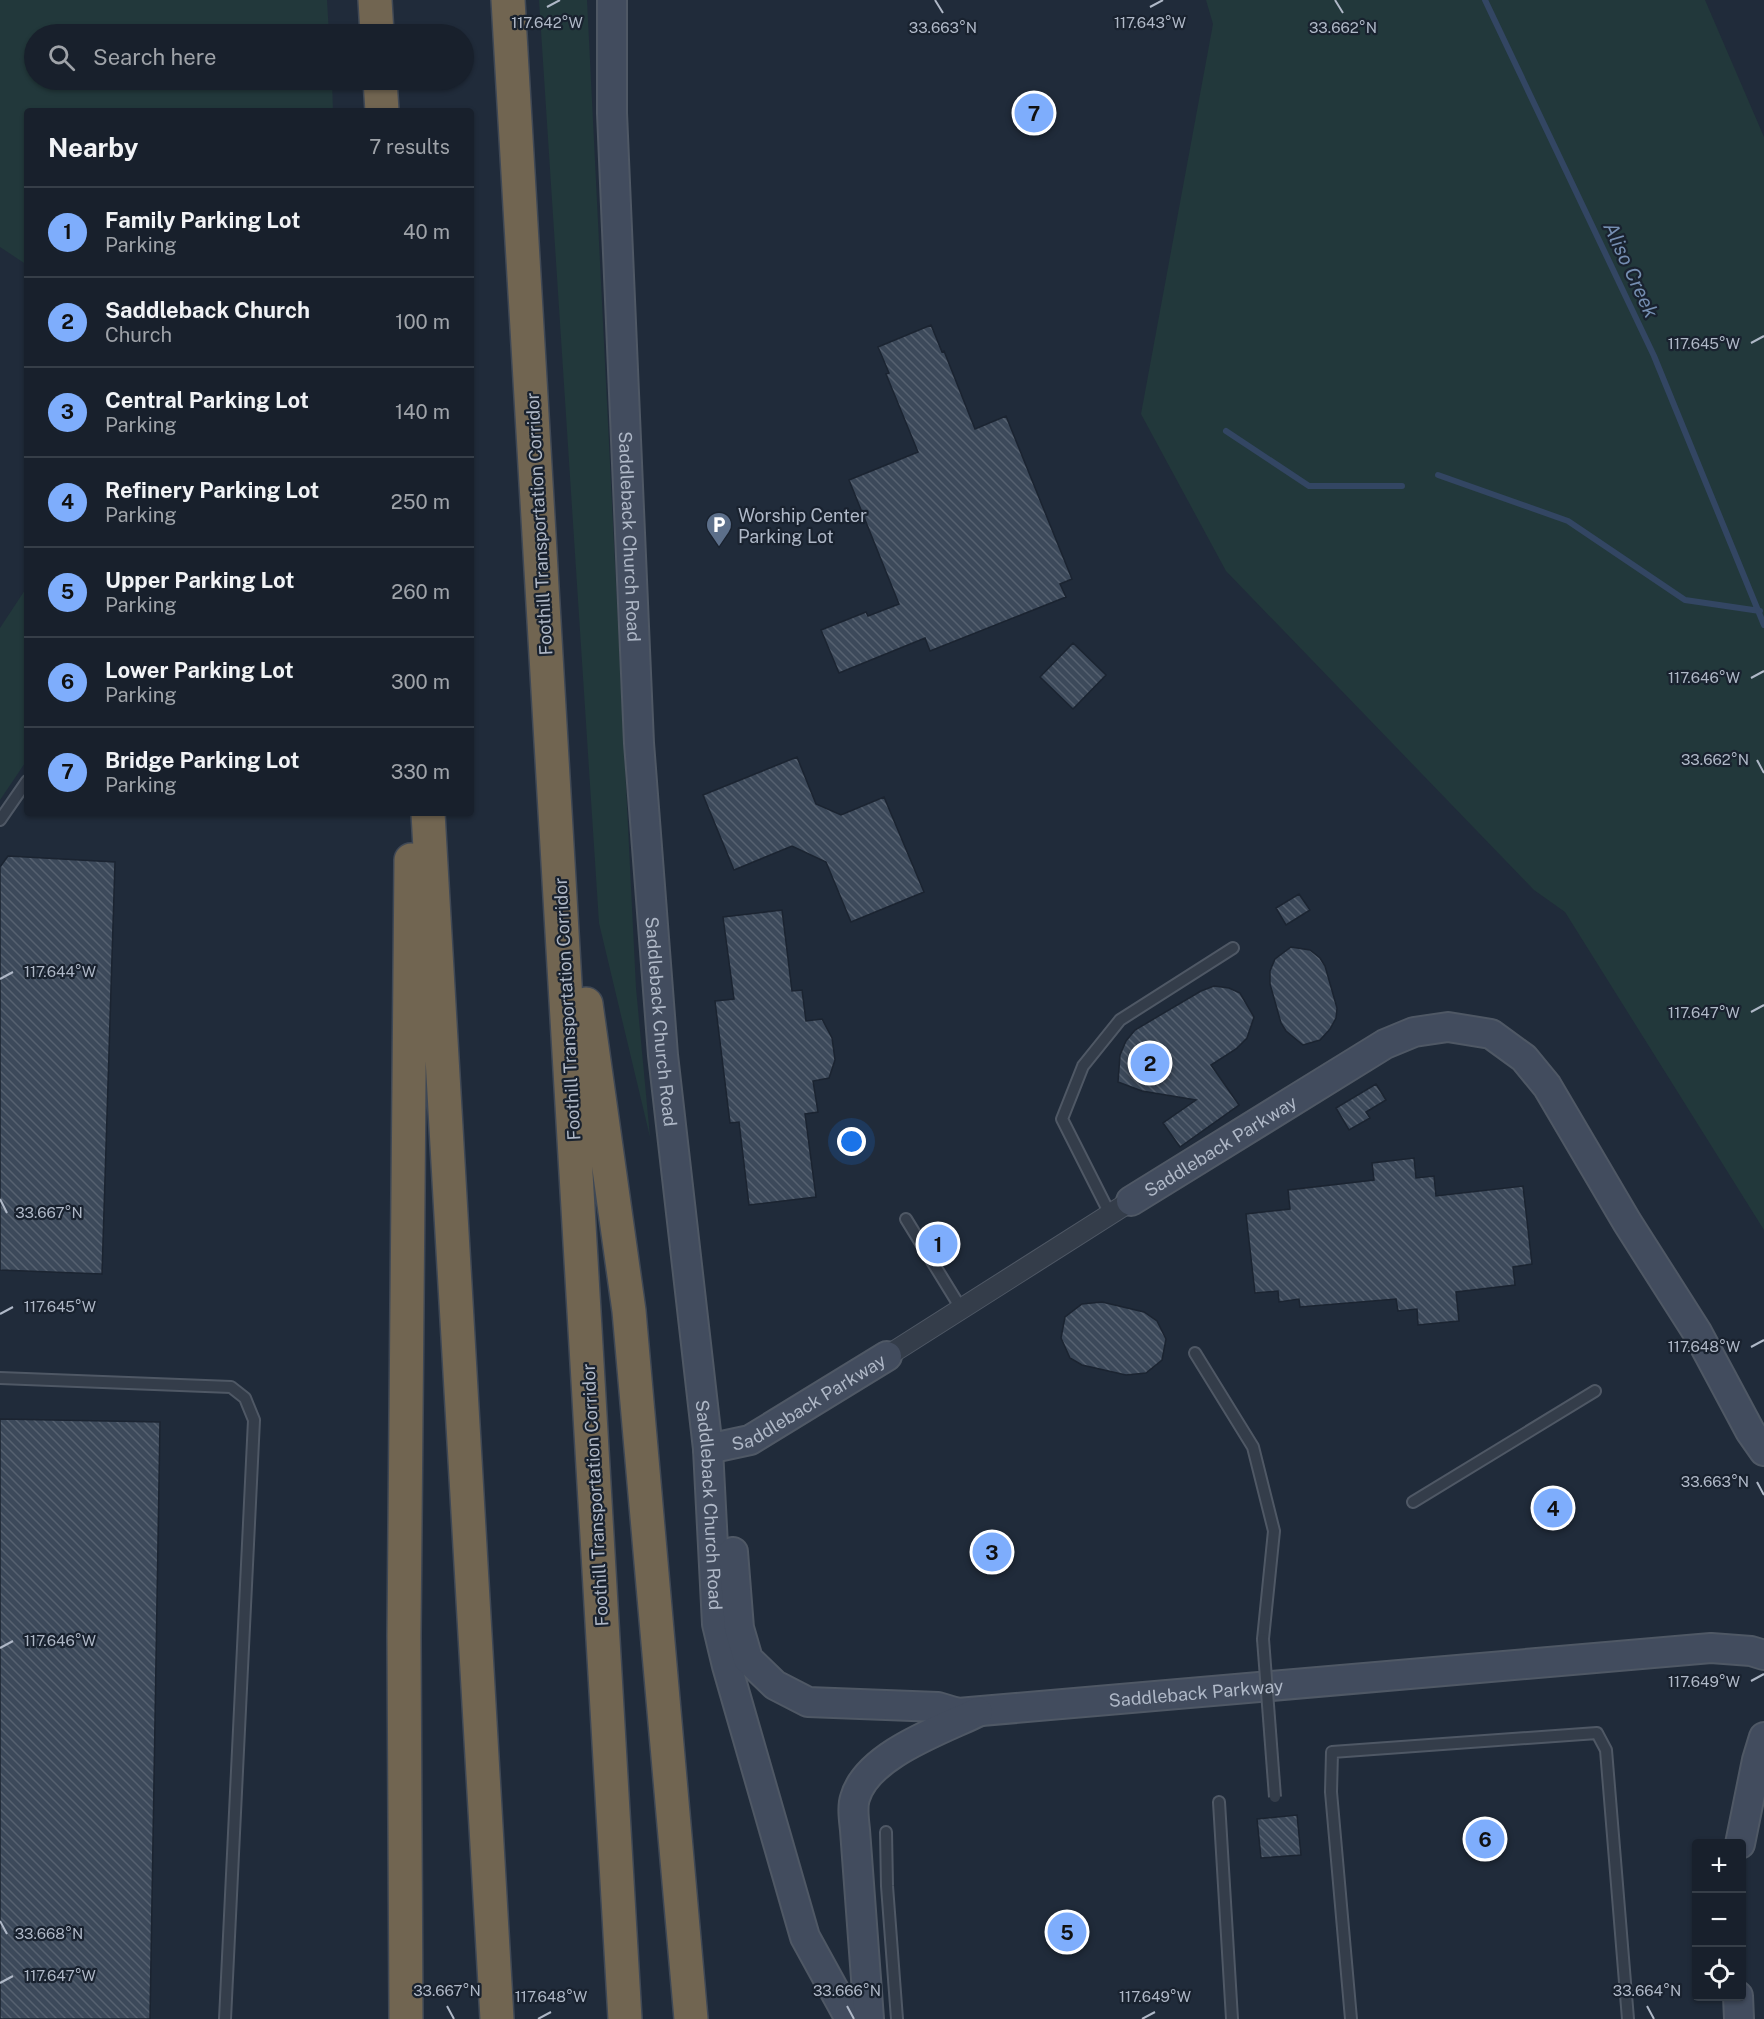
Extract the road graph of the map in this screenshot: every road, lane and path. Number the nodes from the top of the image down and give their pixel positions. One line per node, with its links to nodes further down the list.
1 (375, 0): 4 (highway)
2 (508, 0): 7 (highway, Foothill Transportation Corridor)
3 (612, 0): 20 (main road, Saddleback Church Road)
4 (376, 24)
5 (381, 90): 6 (highway)
6 (382, 108)
7 (554, 776): 34 (highway, Foothill Transportation Corridor); 35 (highway)
8 (24, 785): 11 (lane)
9 (411, 816): 32 (highway)
10 (428, 816): 33 (highway)
11 (0, 820)
12 (1233, 948): 13 (lane)
13 (1121, 1208): 15 (street, Saddleback Parkway); 21 (main road, Saddleback Parkway)
14 (906, 1219): 15 (lane)
15 (962, 1310): 17 (street, Saddleback Parkway)
16 (1195, 1353): 26 (lane, bridge)
17 (887, 1356): 20 (main road, Saddleback Parkway)
18 (0, 1378): 31 (lane)
19 (1594, 1391): 22 (lane)
20 (708, 1449): 24 (main road, Saddleback Parkway); 36 (main road, Saddleback Church Road)
21 (1764, 1451)
22 (1413, 1502)
23 (1764, 1655): 24 (main road, Saddleback Parkway)
24 (983, 1710): 37 (main road)
25 (1764, 1737): 29 (main road)
26 (1275, 1797)
27 (1219, 1802): 39 (lane)
28 (886, 1832): 38 (lane)
29 (1741, 1839)
30 (1738, 2001): 42 (main road)
31 (225, 2019)
32 (406, 2019)
33 (497, 2019)
34 (624, 2019)
35 (691, 2019)
36 (850, 2019)
37 (869, 2019)
38 (897, 2019)
39 (1232, 2019)
40 (1351, 2019): 41 (lane)
41 (1628, 2019)
42 (1739, 2019)

